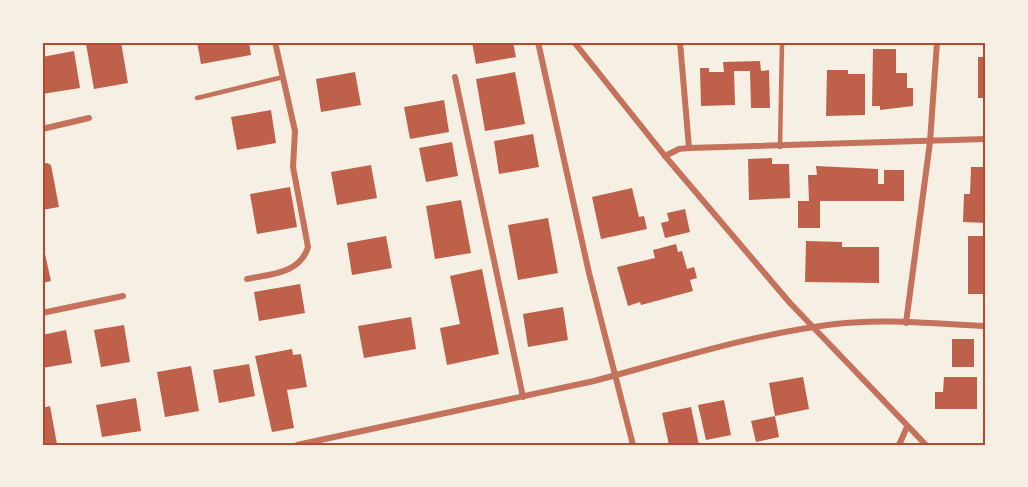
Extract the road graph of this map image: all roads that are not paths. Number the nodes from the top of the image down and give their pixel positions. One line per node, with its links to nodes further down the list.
1 (276, 42): 7 (street)
2 (538, 42): 23 (street)
3 (574, 42): 16 (street)
4 (680, 42): 15 (street)
5 (783, 42): 14 (lane)
6 (937, 42): 13 (street)
7 (283, 77): 9 (lane); 17 (street)
8 (455, 77): 24 (street)
9 (197, 98)
10 (88, 118): 11 (street)
11 (42, 129)
12 (986, 139): 13 (street)
13 (930, 142): 14 (street); 20 (street)
14 (780, 147): 15 (street)
15 (689, 148): 16 (street)
16 (665, 156): 22 (street)
17 (247, 279)
18 (123, 296): 19 (street)
19 (42, 313)
20 (906, 323): 21 (street); 22 (street)
21 (986, 326)
22 (814, 327): 23 (street); 25 (street)
23 (614, 375): 24 (street); 27 (street)
24 (523, 397): 26 (street)
25 (907, 427): 28 (street); 29 (street)
26 (297, 445)
27 (633, 445)
28 (899, 445)
29 (926, 445)

